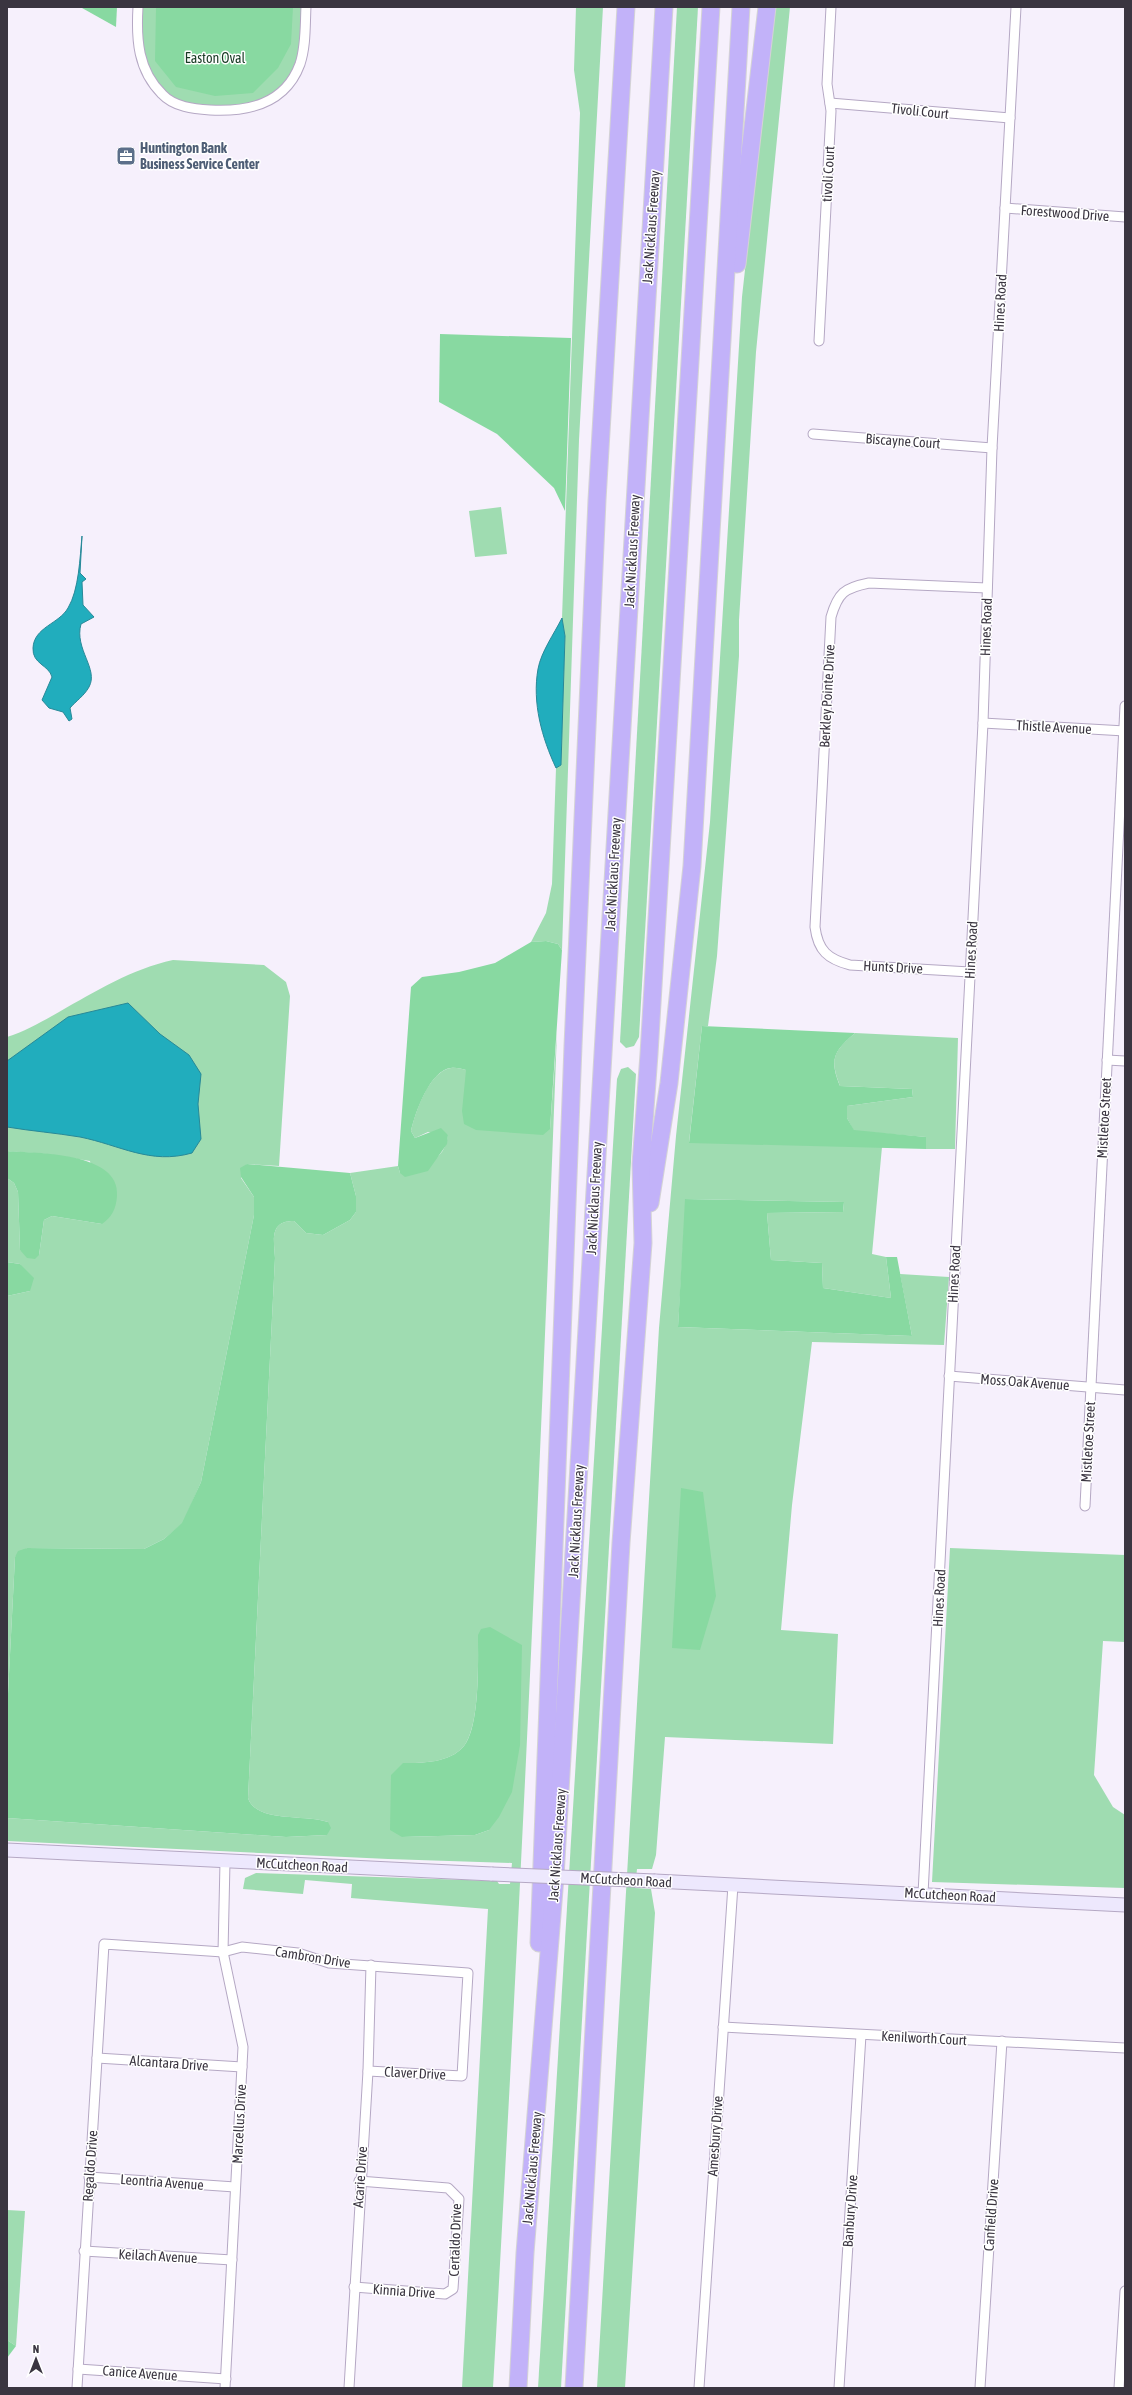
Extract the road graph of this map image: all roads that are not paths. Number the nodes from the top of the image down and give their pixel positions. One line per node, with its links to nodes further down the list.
1 (138, 7): 2 (street)
2 (306, 7)
3 (617, 7): 19 (highway)
4 (626, 7): 19 (highway)
5 (664, 7): 53 (highway, Jack Nicklaus Freeway)
6 (711, 7): 28 (highway)
7 (741, 7): 16 (highway)
8 (767, 7): 16 (highway)
9 (831, 7): 11 (street, tivoli Court)
10 (1016, 7): 12 (street, Hines Road)
11 (830, 103): 12 (street, Tivoli Court); 15 (street, tivoli Court)
12 (1010, 118): 13 (street, Hines Road)
13 (1005, 208): 14 (street, Forestwood Drive); 18 (street, Hines Road)
14 (1125, 217)
15 (820, 341)
16 (720, 387): 28 (highway)
17 (813, 434): 18 (street, Biscayne Court)
18 (992, 448): 20 (street, Hines Road)
19 (597, 500): 53 (highway)
20 (988, 588): 22 (street, Hines Road); 24 (street, Berkley Pointe Drive)
21 (1125, 706): 23 (street, Mistletoe Street)
22 (983, 723): 23 (street, Thistle Avenue); 25 (street, Hines Road)
23 (1124, 730): 26 (street, Mistletoe Street)
24 (822, 949): 25 (street, Hunts Drive)
25 (970, 972): 29 (street, Hines Road)
26 (1107, 1060): 27 (street); 30 (street, Mistletoe Street)
27 (1125, 1061)
28 (643, 1243): 63 (highway)
29 (949, 1376): 30 (street, Moss Oak Avenue); 36 (street, Hines Road)
30 (1091, 1388): 31 (street, Moss Oak Avenue); 32 (street, Mistletoe Street)
31 (1125, 1390)
32 (1085, 1506)
33 (7, 1850): 34 (main road, McCutcheon Road)
34 (225, 1862): 35 (main road, McCutcheon Road, bridge); 39 (street, Marcellus Drive)
35 (733, 1885): 36 (main road, McCutcheon Road); 41 (street, Amesbury Drive)
36 (923, 1894): 37 (main road, McCutcheon Road)
37 (1125, 1905)
38 (104, 1944): 39 (street, Cambron Drive); 45 (street, Regaldo Drive)
39 (223, 1952): 40 (street, Cambron Drive); 46 (street, Marcellus Drive)
40 (372, 1965): 47 (street, Acarie Drive); 48 (street, Cambron Drive)
41 (723, 2027): 42 (street, Kenilworth Court); 64 (street, Amesbury Drive)
42 (861, 2035): 43 (street, Kenilworth Court); 65 (street, Banbury Drive)
43 (1002, 2041): 44 (street, Kenilworth Court); 66 (street, Canfield Drive)
44 (1125, 2048)
45 (97, 2058): 46 (street, Alcantara Drive); 49 (street, Regaldo Drive)
46 (242, 2067): 51 (street, Marcellus Drive)
47 (368, 2071): 48 (street, Claver Drive); 50 (street, Acarie Drive)
48 (462, 2076)
49 (89, 2178): 51 (street, Leontria Avenue); 52 (street, Regaldo Drive)
50 (359, 2181): 55 (street, Acarie Drive); 56 (street, Certaldo Drive)
51 (236, 2187): 54 (street, Marcellus Drive)
52 (84, 2252): 54 (street, Keilach Avenue); 58 (street, Regaldo Drive)
53 (525, 2253): 62 (highway, Jack Nicklaus Freeway)
54 (232, 2260): 59 (street, Marcellus Drive)
55 (354, 2287): 56 (street, Kinnia Drive); 61 (street, Acarie Drive)
56 (453, 2288)
57 (1125, 2291): 67 (street)
58 (78, 2369): 59 (street, Canice Avenue); 60 (street, Regaldo Drive)
59 (226, 2384)
60 (76, 2388)
61 (348, 2388)
62 (518, 2388)
63 (574, 2388)
64 (699, 2388)
65 (839, 2388)
66 (980, 2388)
67 (1119, 2388)

